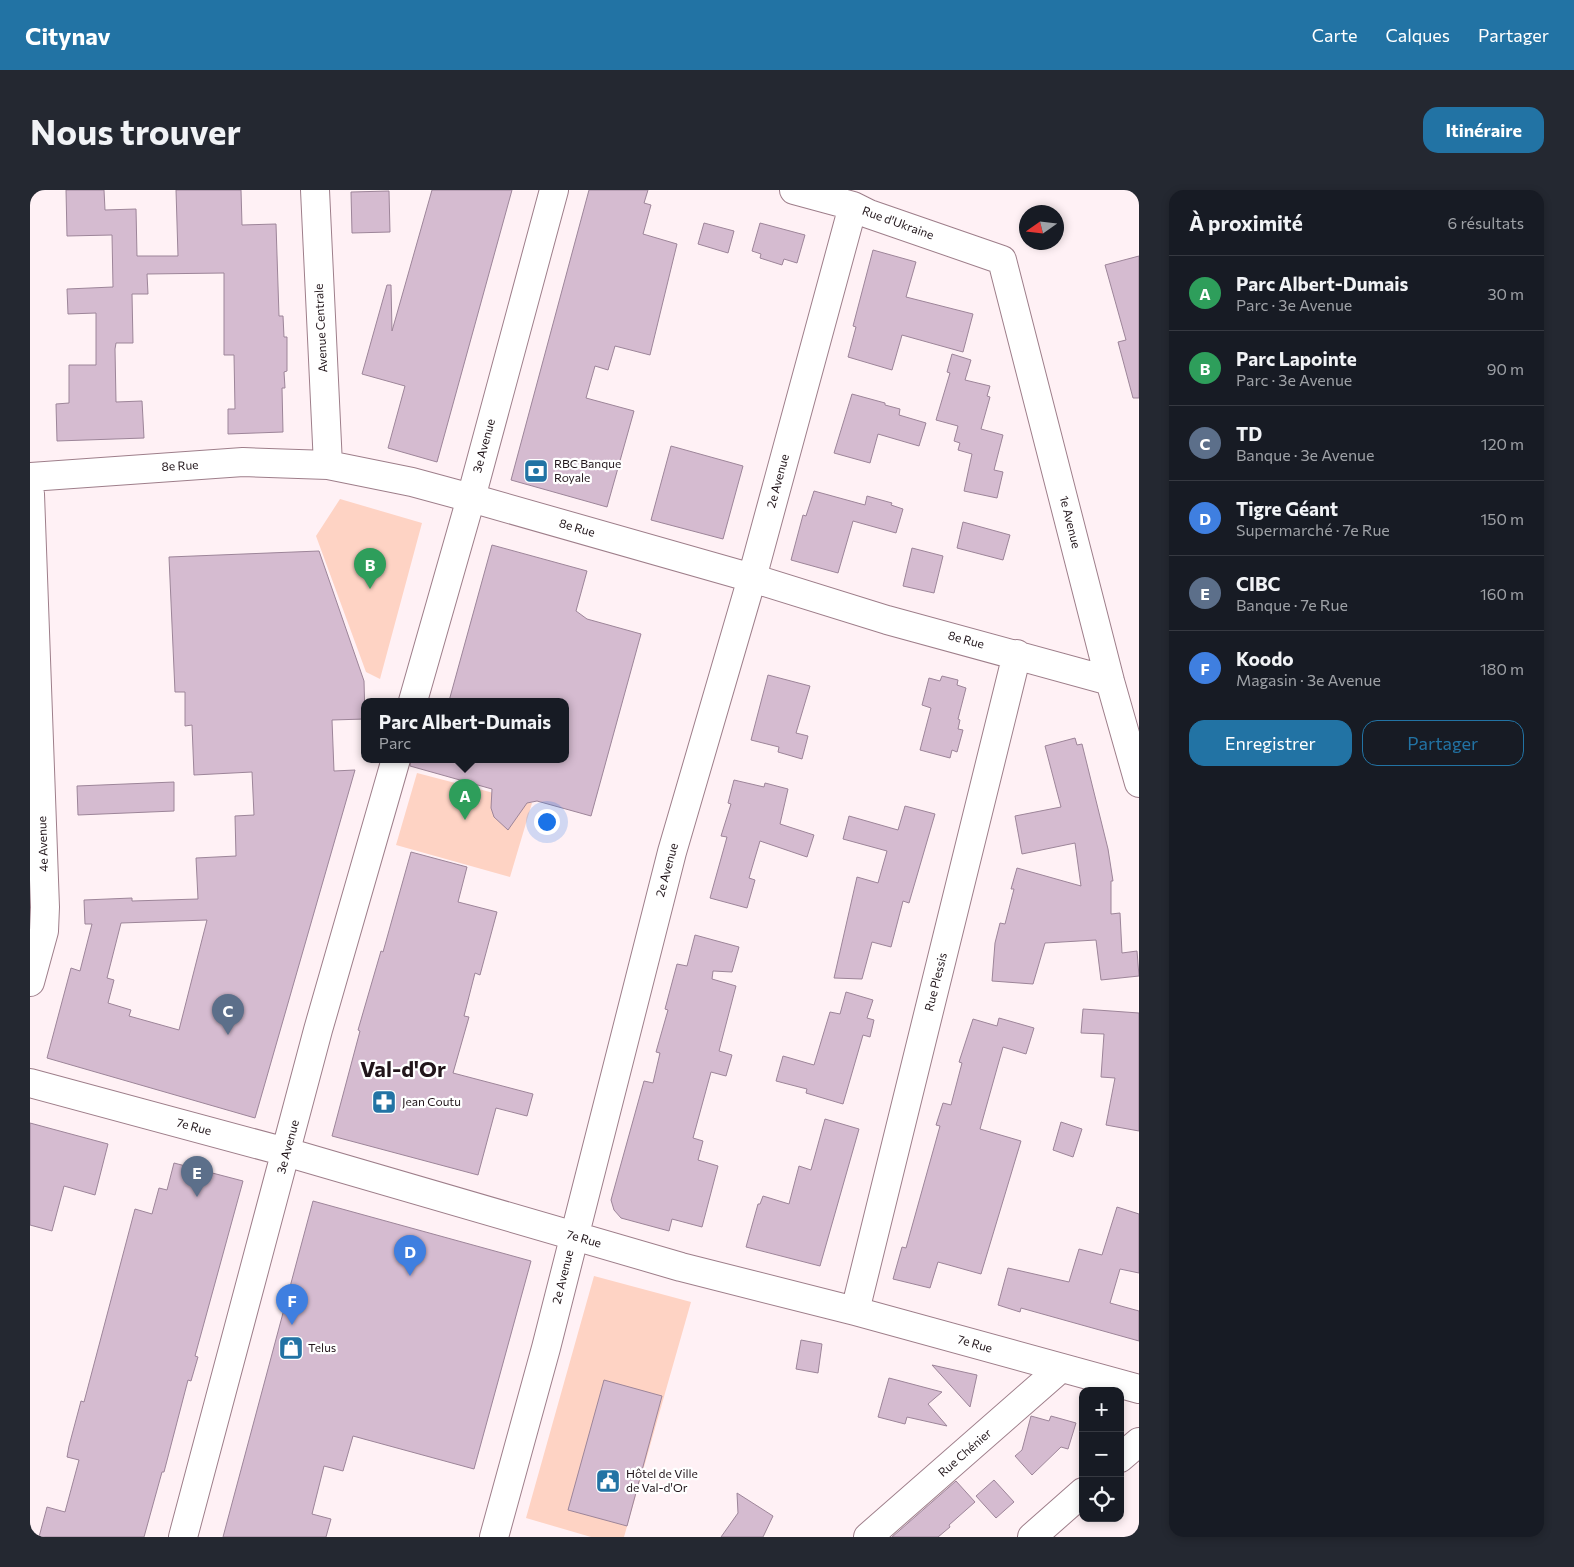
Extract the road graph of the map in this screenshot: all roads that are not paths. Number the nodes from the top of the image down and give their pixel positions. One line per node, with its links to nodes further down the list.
1 (314, 190): 6 (street, Avenue Centrale)
2 (554, 190): 9 (street, 3e Avenue)
3 (794, 190): 4 (street, Rue d'Ukraine)
4 (853, 206): 5 (street, Rue d'Ukraine); 10 (street, 2e Avenue)
5 (1002, 260): 12 (street, 1e Avenue)
6 (328, 465): 7 (street, 8e Rue); 9 (street, 8e Rue)
7 (30, 477)
8 (30, 494): 16 (street, 4e Avenue)
9 (471, 498): 10 (street, 8e Rue); 13 (street, 3e Avenue)
10 (752, 578): 11 (street, 8e Rue); 19 (street, 2e Avenue)
11 (1017, 654): 12 (street, 8e Rue); 20 (street, Rue Plessis)
12 (1110, 681): 15 (street, 1e Avenue)
13 (414, 698)
14 (395, 763): 18 (street, 3e Avenue)
15 (1139, 783)
16 (30, 982)
17 (30, 1083): 18 (street, 7e Rue)
18 (286, 1152): 19 (street, 7e Rue); 26 (street, 3e Avenue)
19 (573, 1236): 20 (street, 7e Rue); 27 (street, 2e Avenue)
20 (855, 1310): 21 (street, 7e Rue)
21 (1061, 1368): 22 (street, 7e Rue); 28 (street, Rue Chénier)
22 (1139, 1389)
23 (1139, 1442): 24 (street)
24 (1124, 1455)
25 (1079, 1496): 29 (street)
26 (183, 1537)
27 (494, 1537)
28 (868, 1537)
29 (1032, 1537)

